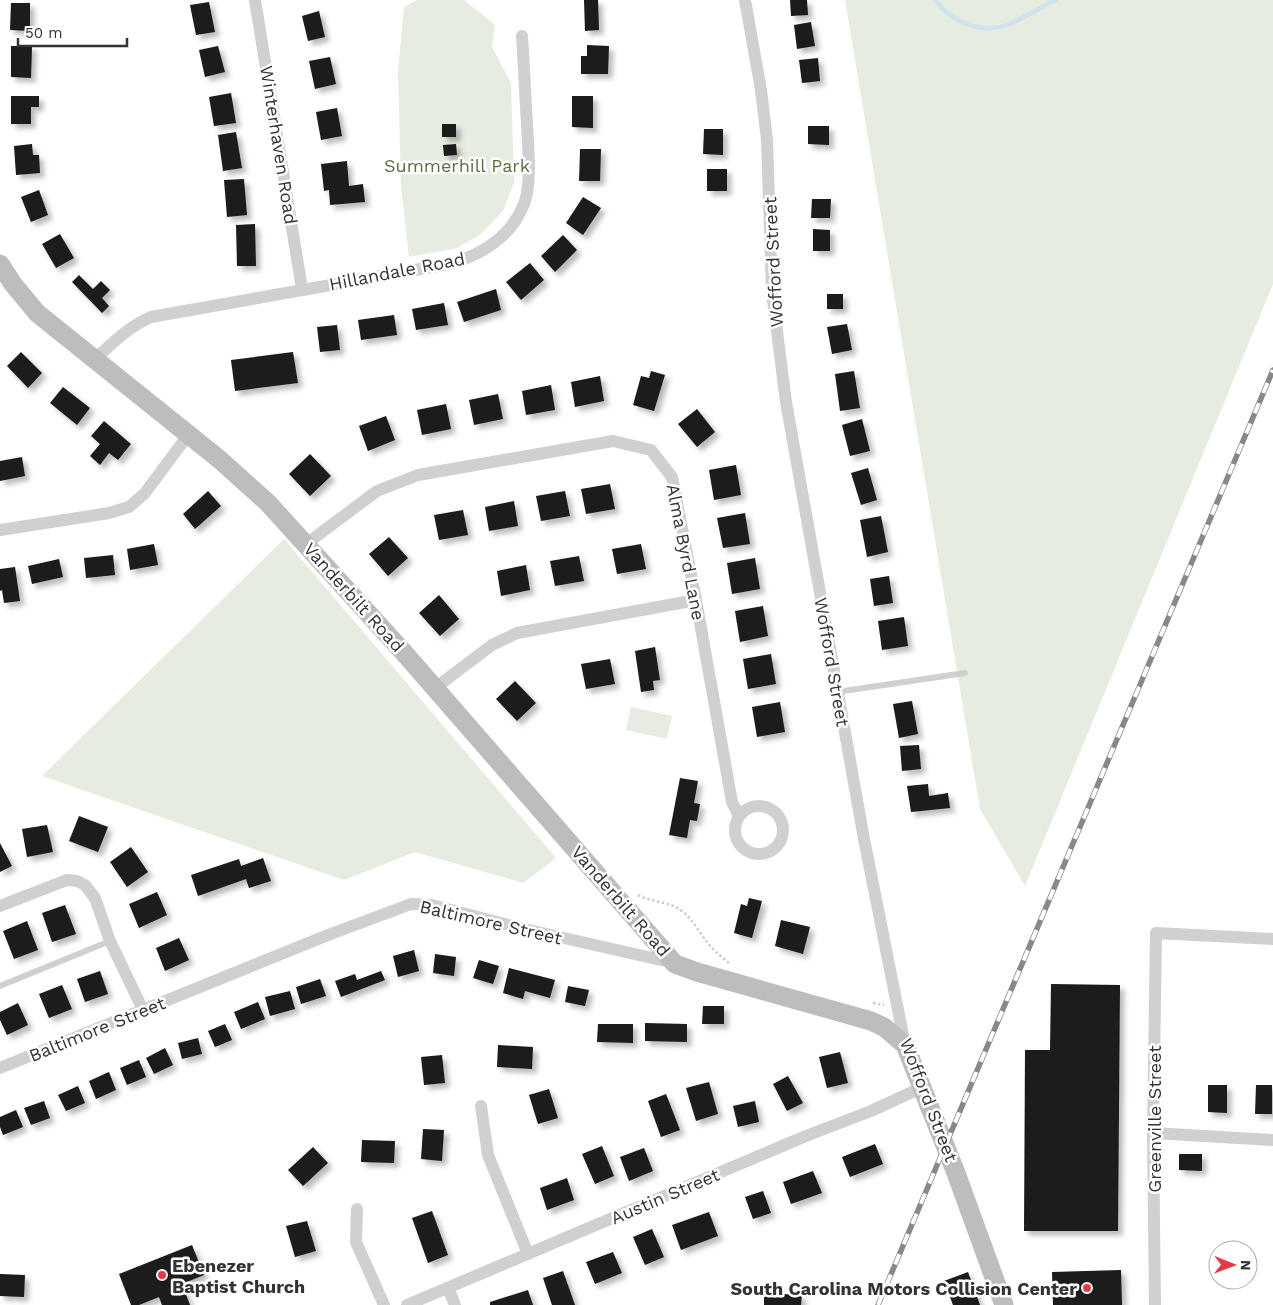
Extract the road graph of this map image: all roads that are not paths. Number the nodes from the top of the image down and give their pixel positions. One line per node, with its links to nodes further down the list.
1 (255, 0): 5 (street, Winterhaven Road)
2 (745, 0): 13 (street, Wofford Street)
3 (522, 36): 5 (street, Hillandale Road)
4 (0, 264): 6 (street, Vanderbilt Road)
5 (302, 289): 6 (street, Hillandale Road)
6 (95, 360): 7 (street, Vanderbilt Road)
7 (188, 435): 8 (street); 9 (street, Vanderbilt Road)
8 (0, 530)
9 (306, 544): 10 (street, Alma Byrd Lane); 12 (street, Vanderbilt Road)
10 (696, 600): 12 (street); 14 (street, Alma Byrd Lane)
11 (966, 673): 13 (lane)
12 (436, 688): 18 (street, Vanderbilt Road)
13 (838, 692): 21 (street, Wofford Street)
14 (739, 816)
15 (0, 906): 17 (street)
16 (1273, 939): 25 (street, Greenville Street)
17 (110, 941): 19 (lane); 20 (street)
18 (675, 964): 20 (street, Baltimore Street); 21 (street, Baltimore Street)
19 (0, 986)
20 (143, 1010): 22 (street, Baltimore Street)
21 (905, 1045): 23 (street, Wofford Street)
22 (0, 1068)
23 (923, 1087): 28 (street, Austin Street); 33 (street, Wofford Street)
24 (481, 1106): 28 (street)
25 (1153, 1133): 26 (street); 34 (street, Greenville Street)
26 (1273, 1140)
27 (356, 1209): 30 (street)
28 (528, 1254): 29 (street, Austin Street)
29 (448, 1288): 31 (street, Austin Street); 32 (street)
30 (384, 1305)
31 (407, 1305)
32 (455, 1305)
33 (1004, 1305)
34 (1155, 1305)

